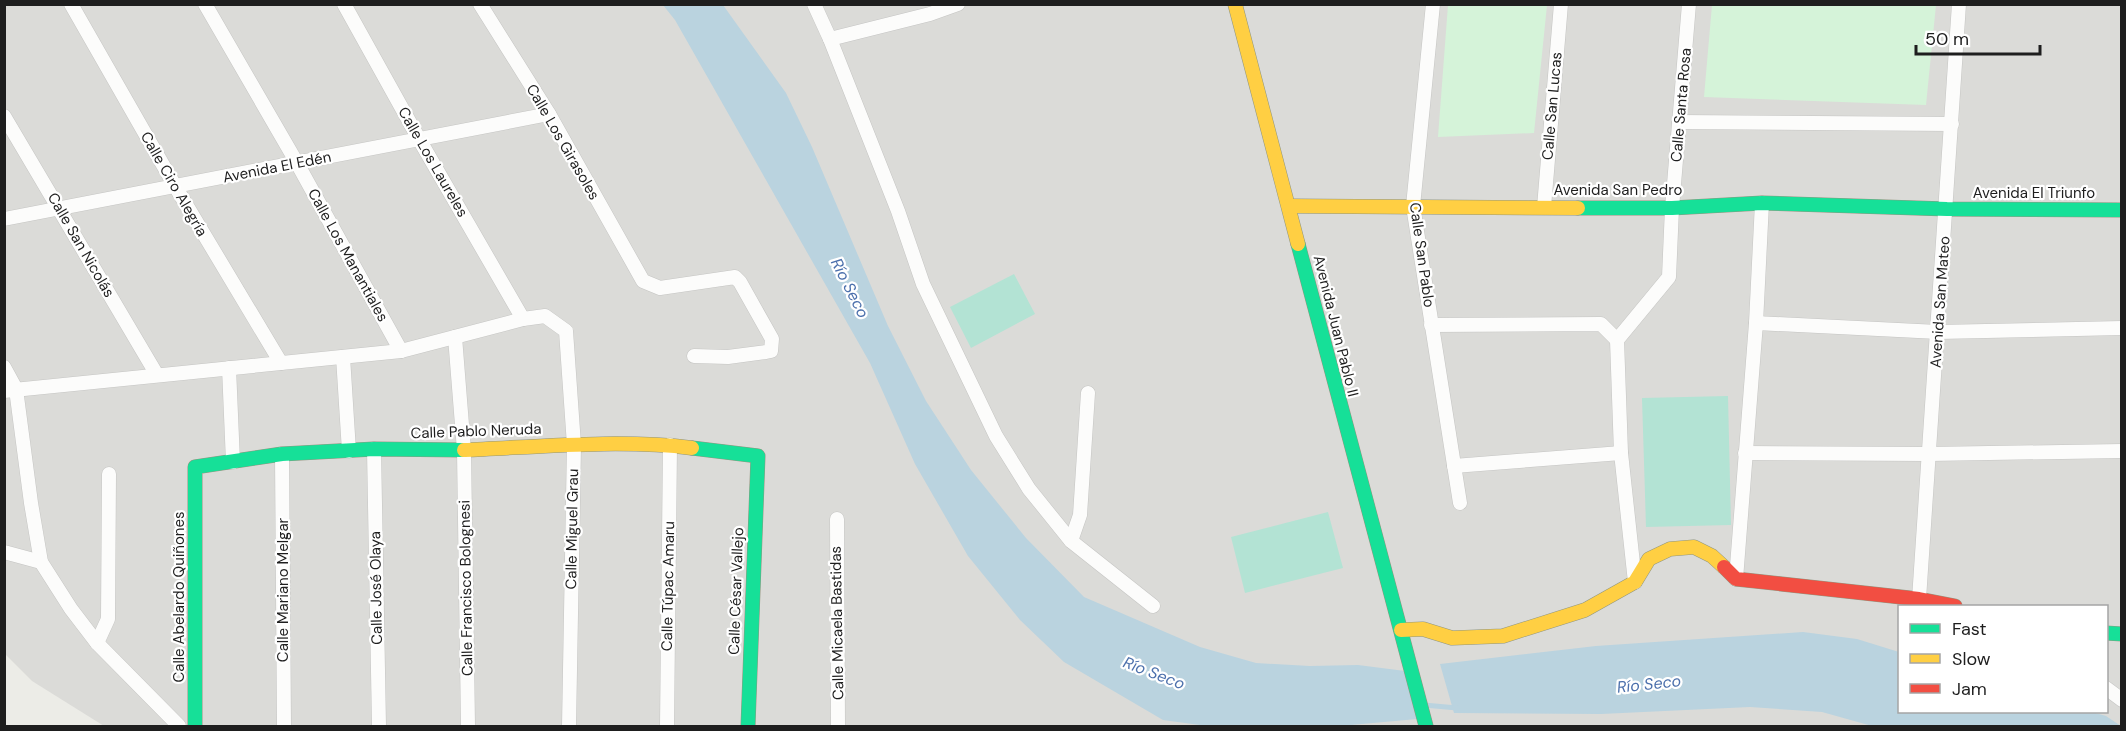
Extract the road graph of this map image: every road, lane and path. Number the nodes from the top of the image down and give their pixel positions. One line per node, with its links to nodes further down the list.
1 (71, 4): 20 (street, Calle Ciro Alegría)
2 (205, 4): 19 (street, Calle Los Manantiales)
3 (344, 4): 18 (street, Calle Los Laureles)
4 (480, 4): 14 (street, Calle Los Girasoles)
5 (814, 4): 13 (street)
6 (958, 4): 12 (street)
7 (1235, 4): 22 (street, Avenida Juan Pablo II)
8 (1433, 4): 23 (street, Calle San Pablo)
9 (1561, 4): 24 (street, Calle San Lucas)
10 (1689, 4): 16 (street, Calle Santa Rosa)
11 (1959, 4): 17 (street, Avenida San Mateo)
12 (928, 9): 13 (street)
13 (830, 39): 63 (street)
14 (549, 114): 18 (street, Avenida El Edén); 38 (street, Calle Los Girasoles)
15 (4, 116): 25 (street, Calle San Nicolás)
16 (1679, 122): 17 (street); 26 (street, Calle Santa Rosa)
17 (1952, 124): 27 (street, Avenida San Mateo)
18 (419, 139): 19 (street, Avenida El Edén); 30 (street, Calle Los Laureles)
19 (297, 163): 20 (street, Avenida El Edén); 37 (street, Calle Los Manantiales)
20 (175, 186): 25 (street, Avenida El Edén); 40 (street, Calle Ciro Alegría)
21 (1762, 203): 26 (street, Avenida San Pedro); 27 (street, Avenida San Pedro); 31 (street)
22 (1289, 206): 23 (street, Avenida San Pedro); 71 (street, Avenida Juan Pablo II)
23 (1413, 206): 24 (street, Avenida San Pedro); 32 (street, Calle San Pablo)
24 (1544, 207): 26 (street, Avenida San Pedro)
25 (60, 208): 29 (street, Avenida El Edén); 43 (street, Calle San Nicolás)
26 (1672, 208): 36 (street, Calle Santa Rosa)
27 (1947, 209): 28 (street, Avenida El Triunfo); 34 (street, Avenida San Mateo)
28 (2121, 210)
29 (4, 219)
30 (523, 319): 35 (street); 46 (street, Calle Miguel Grau)
31 (1756, 323): 34 (street); 53 (street)
32 (1431, 325): 36 (street); 58 (street, Calle San Pablo)
33 (2121, 328): 34 (street)
34 (1938, 332): 55 (street, Avenida San Mateo)
35 (455, 337): 37 (street); 49 (street, Calle Francisco Bolognesi)
36 (1617, 339): 52 (street)
37 (401, 351): 39 (street)
38 (694, 356)
39 (343, 357): 40 (street); 50 (street)
40 (281, 363): 42 (street)
41 (4, 367): 44 (street)
42 (229, 368): 43 (street); 57 (street)
43 (157, 375): 44 (street)
44 (10, 390): 65 (street)
45 (1088, 393): 63 (street)
46 (574, 445): 47 (street, Calle Pablo Neruda); 49 (street, Calle Pablo Neruda); 80 (street, Calle Miguel Grau)
47 (669, 445): 56 (street, Calle Pablo Neruda); 81 (street, Calle Túpac Amaru)
48 (374, 449): 49 (street, Calle Pablo Neruda); 50 (street, Calle Pablo Neruda); 78 (street, Calle José Olaya)
49 (464, 450): 79 (street, Calle Francisco Bolognesi)
50 (349, 451): 54 (street, Calle Pablo Neruda)
51 (2121, 452): 55 (street)
52 (1621, 453): 58 (street); 67 (street)
53 (1745, 453): 55 (street); 66 (street)
54 (282, 454): 57 (street, Calle Pablo Neruda); 77 (street, Calle Mariano Melgar)
55 (1929, 454): 68 (street, Avenida San Mateo)
56 (758, 456): 82 (street, Calle César Vallejo)
57 (233, 462): 59 (street, Calle Pablo Neruda)
58 (1454, 466): 61 (street, Calle San Pablo)
59 (195, 467): 76 (street, Calle Abelardo Quiñones)
60 (109, 474): 72 (street)
61 (1460, 503)
62 (837, 519): 83 (street, Calle Micaela Bastidas)
63 (1071, 541): 70 (street)
64 (4, 552): 65 (street)
65 (41, 562): 72 (street)
66 (1736, 579): 67 (street); 68 (street)
67 (1635, 582): 71 (street)
68 (1919, 599): 69 (street)
69 (1950, 605)
70 (1153, 606)
71 (1401, 630): 84 (street, Avenida Juan Pablo II)
72 (97, 643): 75 (street)
73 (2108, 690): 74 (street)
74 (2121, 700)
75 (178, 726)
76 (195, 726)
77 (284, 726)
78 (379, 726)
79 (468, 726)
80 (569, 726)
81 (666, 726)
82 (747, 726)
83 (838, 726)
84 (1426, 726)

